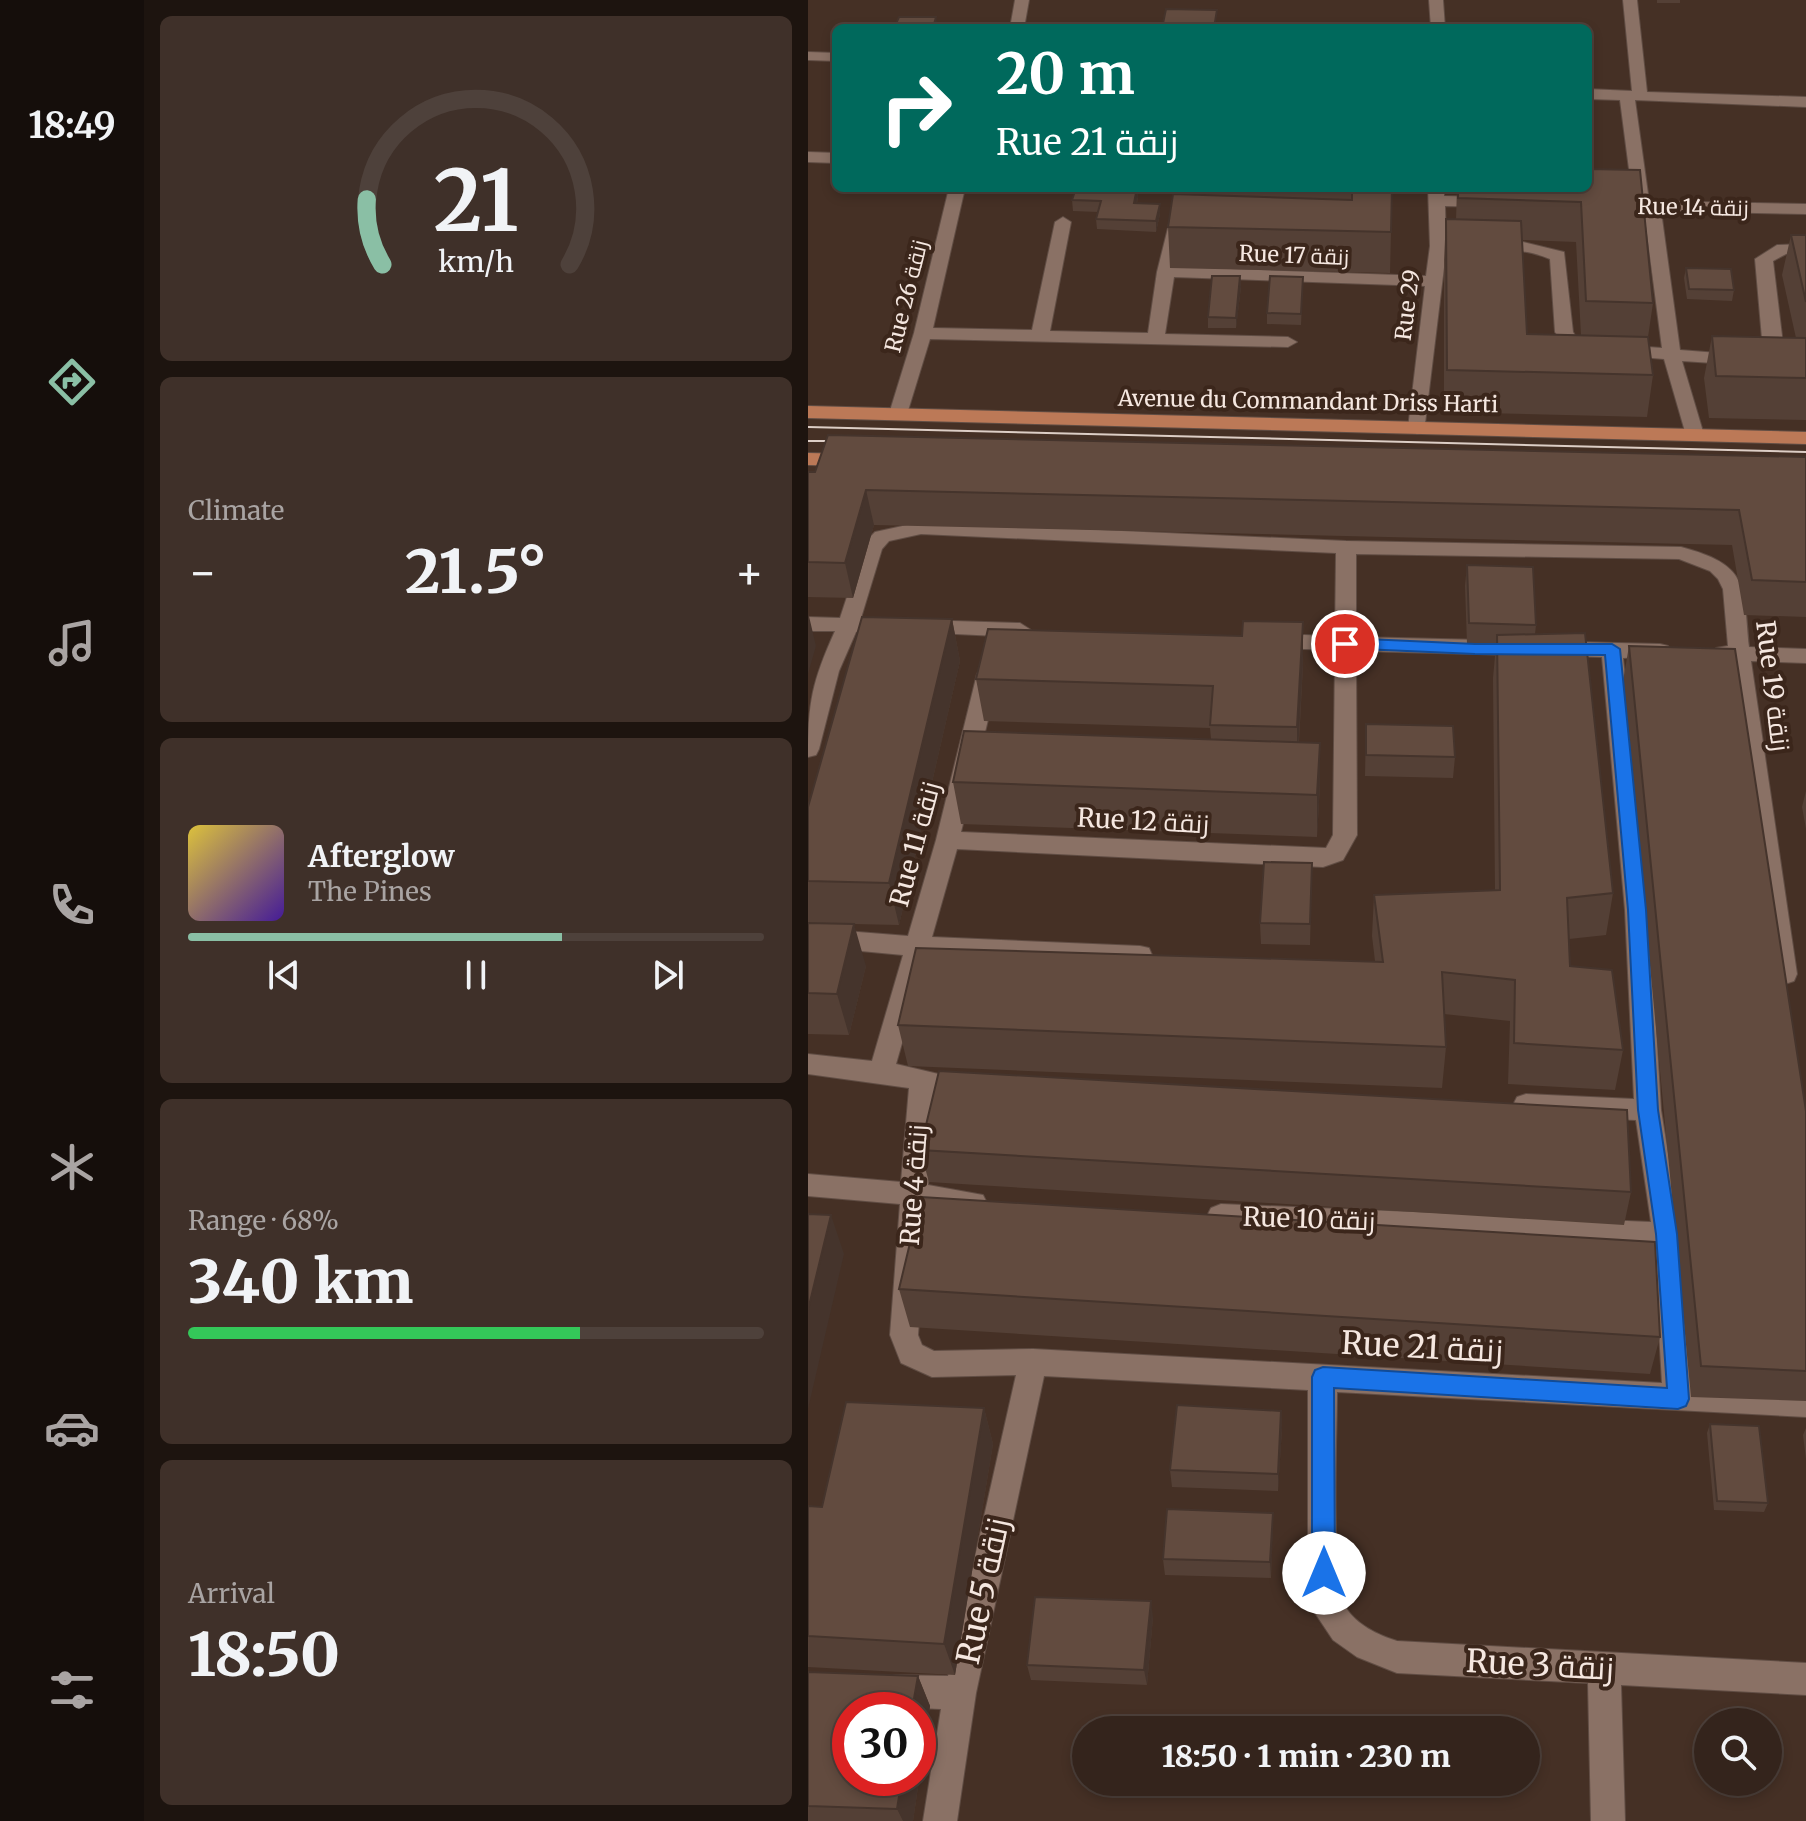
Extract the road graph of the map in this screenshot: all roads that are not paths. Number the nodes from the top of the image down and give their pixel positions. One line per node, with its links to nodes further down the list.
1 (1022, 0): 4 (street)
2 (1436, 0): 5 (street)
3 (1630, 0): 9 (street)
4 (1018, 24)
5 (1438, 24)
6 (808, 56): 7 (street)
7 (832, 57)
8 (1592, 94): 9 (street)
9 (1634, 96): 10 (street); 18 (street)
10 (1806, 102)
11 (808, 157): 12 (street)
12 (832, 158)
13 (956, 192): 25 (street, Rue 26 زنقة)
14 (1185, 192): 23 (street)
15 (1436, 195): 16 (street); 21 (street, Rue 29)
16 (1499, 203)
17 (1594, 205): 18 (street, Rue 14 زنقة)
18 (1646, 206): 19 (street, Rue 14 زنقة); 29 (street)
19 (1806, 209)
20 (1063, 222): 26 (street)
21 (1438, 246): 24 (street, Rue 29); 29 (street)
22 (1806, 249): 29 (street)
23 (1167, 265): 24 (street, Rue 17 زنقة); 27 (street)
24 (1435, 281): 32 (street, Rue 29)
25 (923, 333): 26 (street); 31 (street, Rue 26 زنقة)
26 (1040, 336): 27 (street)
27 (1156, 337): 28 (street)
28 (1288, 342)
29 (1672, 356): 33 (street)
30 (808, 412): 31 (main road, Avenue du Commandant Driss Harti)
31 (898, 414): 32 (main road, Avenue du Commandant Driss Harti)
32 (1417, 428): 33 (main road, Avenue du Commandant Driss Harti)
33 (1695, 435): 34 (main road, Avenue du Commandant Driss Harti)
34 (1806, 438)
35 (867, 461): 36 (main road)
36 (812, 463)
37 (1346, 547): 39 (street); 43 (street); 47 (street, Rue 19 زنقة)
38 (808, 624): 39 (street)
39 (848, 625): 40 (street); 49 (street)
40 (1001, 629): 41 (street); 50 (street, Rue 11 زنقة)
41 (1047, 631)
42 (1251, 640): 43 (street)
43 (1345, 644): 44 (street); 50 (street, Rue 12 زنقة)
44 (1612, 649): 45 (street); 60 (street)
45 (1675, 652)
46 (1707, 653): 47 (street)
47 (1739, 654): 48 (street); 54 (street, Rue 19 زنقة)
48 (1806, 656)
49 (808, 749)
50 (948, 840): 52 (street, Rue 11 زنقة)
51 (808, 937): 52 (street)
52 (918, 945): 53 (street); 56 (street, Rue 11 زنقة)
53 (1163, 956)
54 (1788, 998)
55 (808, 1064): 56 (street)
56 (881, 1072): 57 (street)
57 (922, 1082): 58 (street); 62 (street, Rue 4 زنقة)
58 (970, 1084)
59 (1506, 1104): 60 (street)
60 (1648, 1110): 65 (street)
61 (808, 1185): 62 (street)
62 (913, 1194): 63 (street); 66 (street, Rue 4 زنقة)
63 (999, 1207)
64 (1190, 1214): 65 (street, Rue 10 زنقة)
65 (1667, 1234): 68 (street)
66 (1033, 1362): 67 (street, Rue 21 زنقة); 73 (street, Rue 5 زنقة)
67 (1323, 1377): 68 (street, Rue 21 زنقة); 70 (street, Rue 3 زنقة)
68 (1678, 1399): 69 (street, Rue 21 زنقة)
69 (1806, 1404)
70 (1604, 1669): 71 (street, Rue 3 زنقة); 75 (street)
71 (1806, 1679)
72 (869, 1690): 73 (street)
73 (960, 1693): 74 (street, Rue 5 زنقة)
74 (940, 1821)
75 (1608, 1821)

